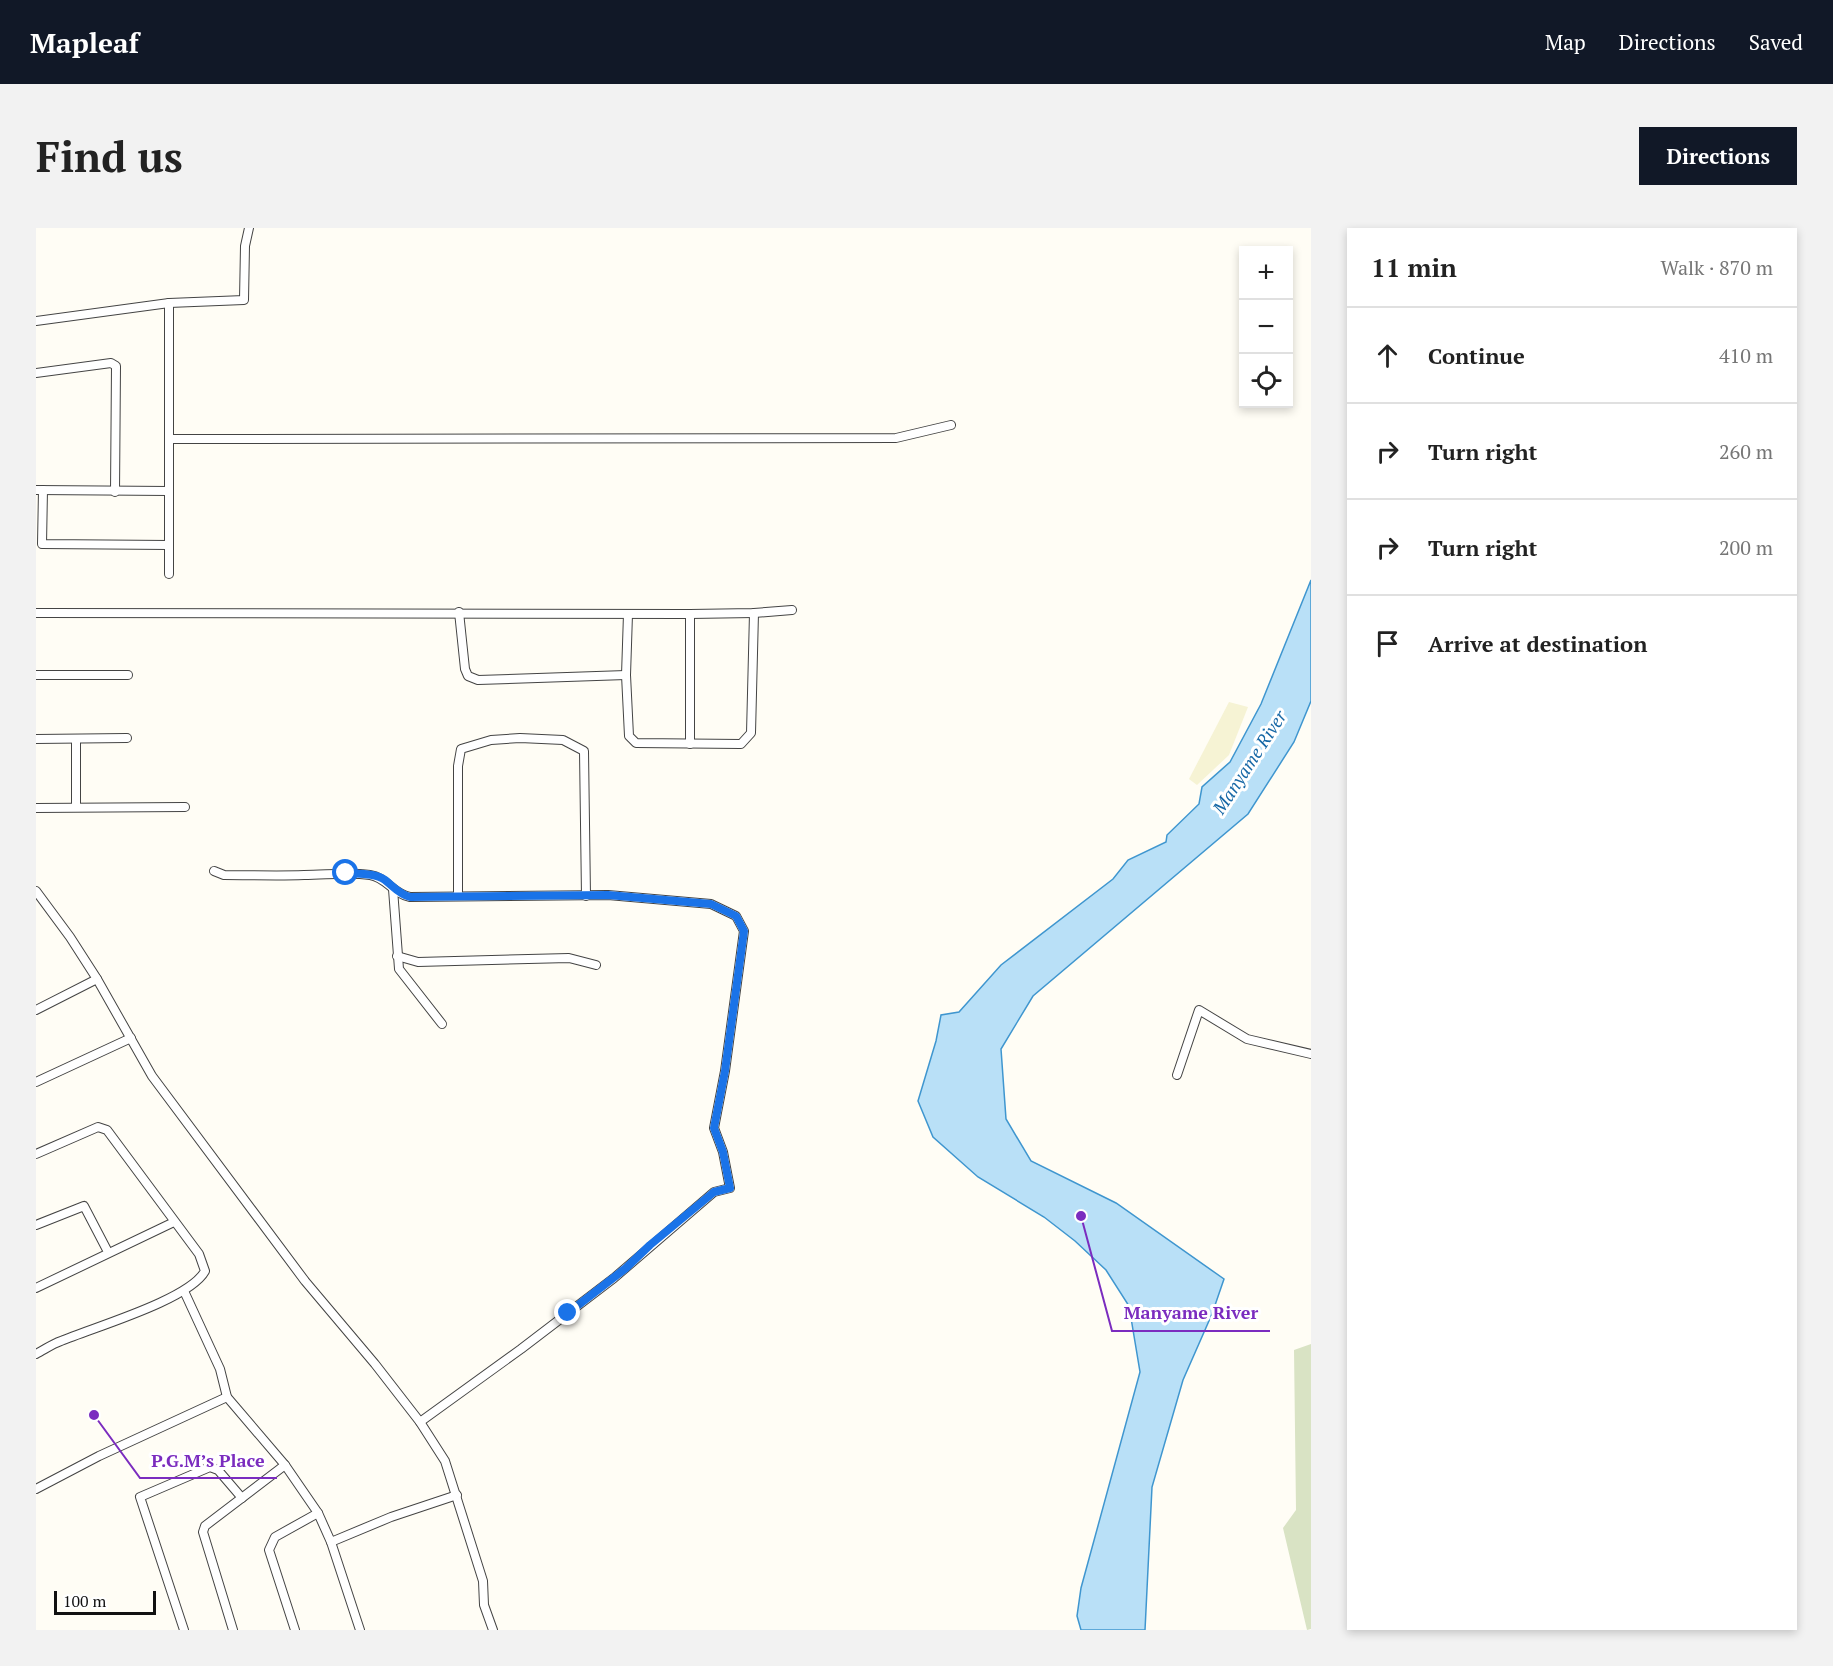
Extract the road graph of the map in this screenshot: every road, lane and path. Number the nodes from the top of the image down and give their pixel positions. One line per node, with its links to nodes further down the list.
1 (249, 228): 2 (street)
2 (169, 303): 3 (street); 6 (street)
3 (36, 321)
4 (36, 373): 9 (street)
5 (951, 425): 6 (street)
6 (170, 439): 8 (street)
7 (40, 490): 9 (street); 10 (street)
8 (169, 491): 9 (street); 10 (street)
9 (115, 492)
10 (169, 545): 11 (street)
11 (169, 574)
12 (792, 610): 15 (street)
13 (459, 612): 14 (street); 16 (street); 20 (street)
14 (36, 613)
15 (754, 613): 17 (street); 24 (street)
16 (628, 614): 17 (street); 20 (street)
17 (690, 614): 24 (street)
18 (36, 675): 19 (street)
19 (128, 675)
20 (626, 675): 24 (street)
21 (127, 738): 23 (street)
22 (36, 739): 23 (street)
23 (76, 739): 26 (street)
24 (690, 744)
25 (36, 807): 26 (street)
26 (76, 807): 27 (street)
27 (184, 807)
28 (214, 871): 29 (street)
29 (393, 889): 31 (street); 33 (street)
30 (36, 891): 35 (street)
31 (458, 896): 32 (street); 32 (street)
32 (586, 896): 50 (street)
33 (397, 956): 34 (street); 37 (street)
34 (596, 965)
35 (97, 979): 36 (street); 38 (street)
36 (36, 1010)
37 (442, 1024)
38 (131, 1038): 41 (street); 50 (street)
39 (1311, 1054): 40 (street)
40 (1177, 1075)
41 (36, 1082)
42 (36, 1154): 43 (street)
43 (174, 1222): 45 (street); 47 (street)
44 (36, 1226): 45 (street)
45 (108, 1252): 46 (street)
46 (36, 1288)
47 (184, 1291): 48 (street); 49 (street)
48 (36, 1354)
49 (227, 1397): 51 (street); 52 (street)
50 (420, 1422): 53 (street)
51 (285, 1465): 54 (street); 55 (street)
52 (36, 1489)
53 (457, 1495): 56 (street); 61 (street)
54 (242, 1498): 57 (street); 58 (street)
55 (318, 1513): 56 (street); 59 (street)
56 (331, 1542): 60 (street)
57 (184, 1630)
58 (233, 1630)
59 (295, 1630)
60 (360, 1630)
61 (493, 1630)

